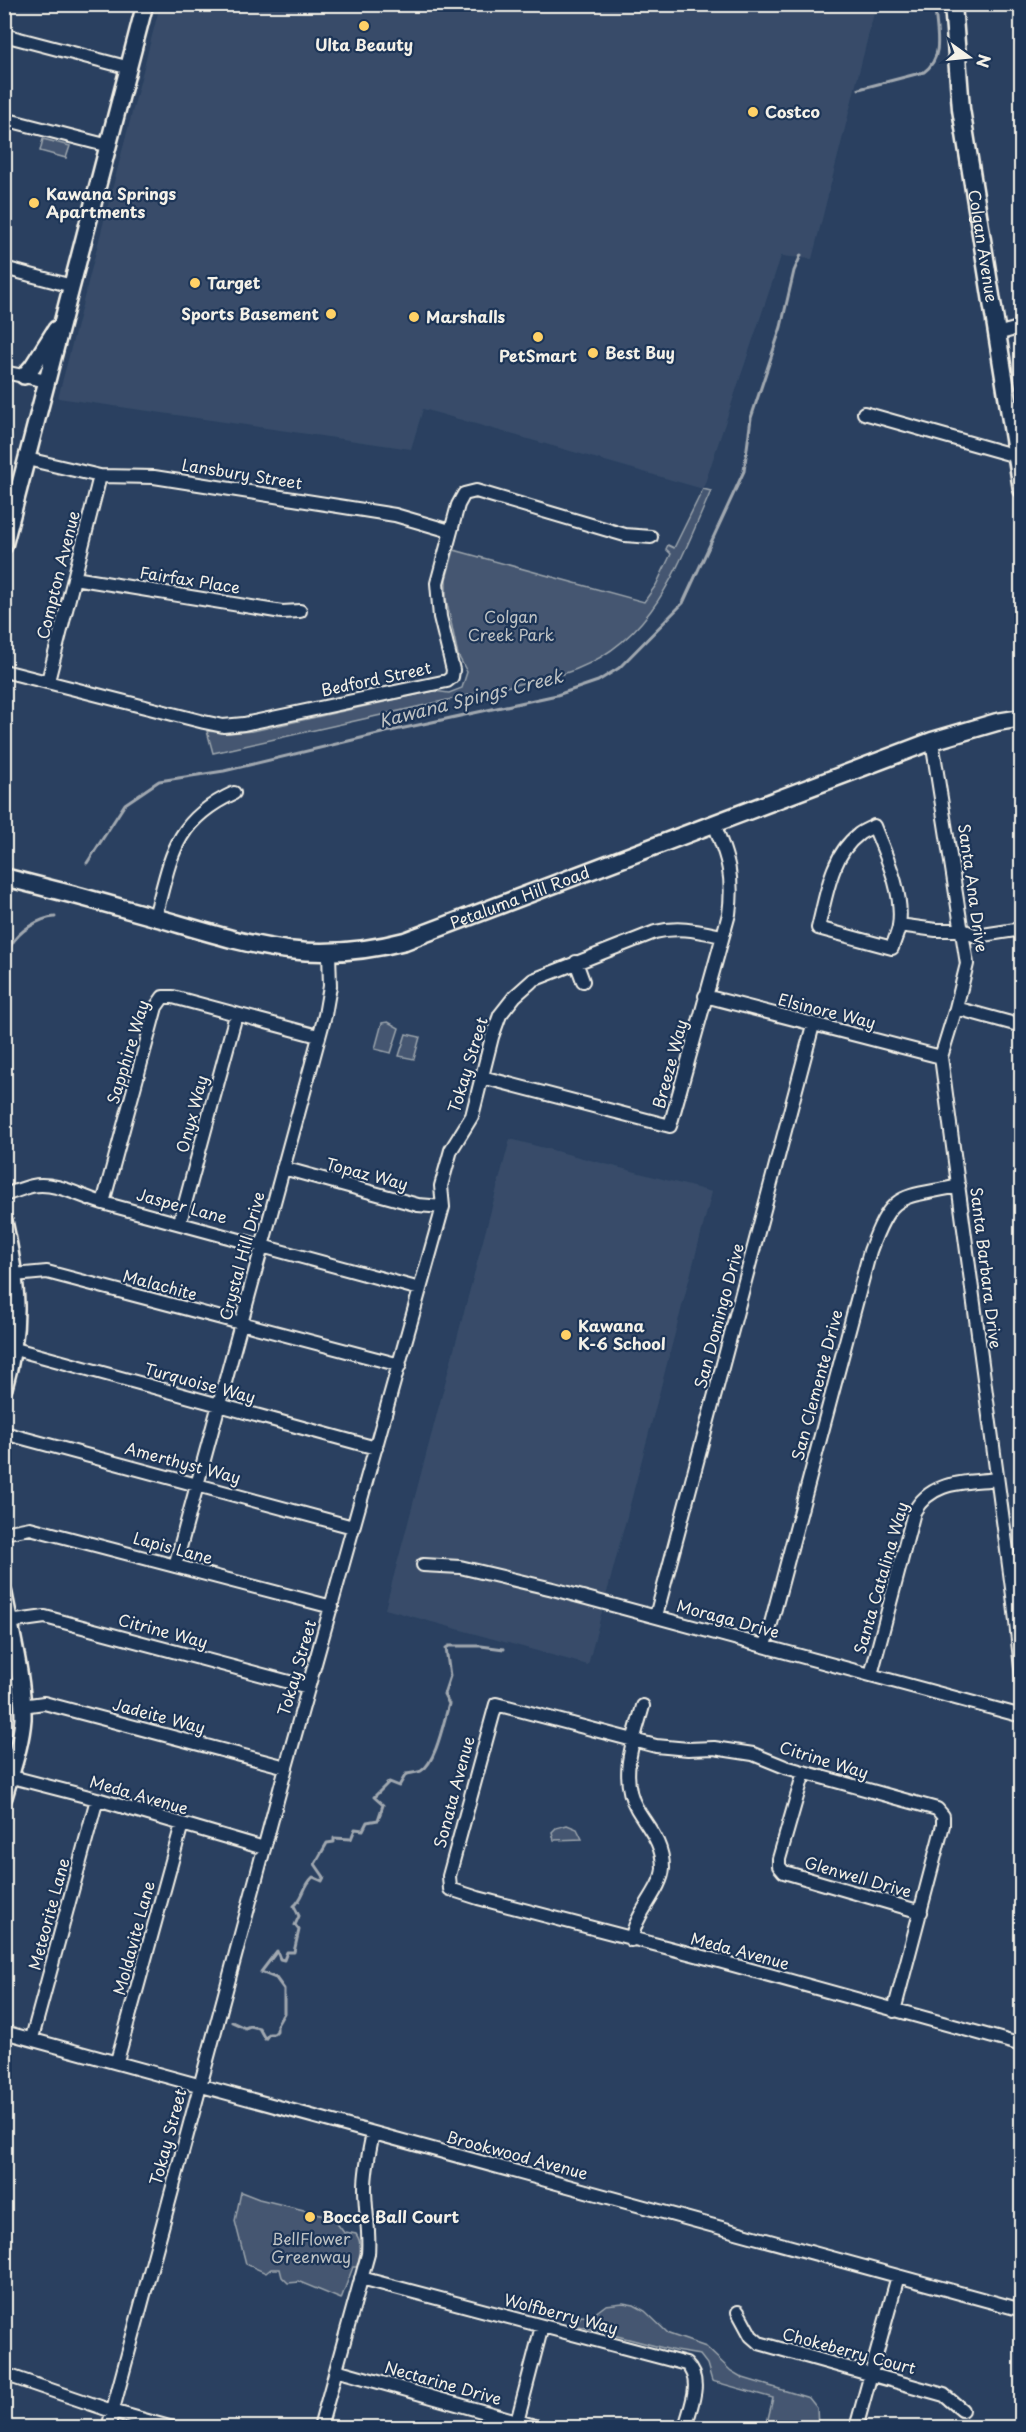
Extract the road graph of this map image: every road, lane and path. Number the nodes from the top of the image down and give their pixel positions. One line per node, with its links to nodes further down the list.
1 (145, 4): 4 (street)
2 (952, 4): 11 (main road, Colgan Avenue)
3 (4, 35): 4 (street)
4 (130, 68): 6 (street)
5 (4, 119): 6 (street)
6 (109, 146): 8 (street)
7 (4, 268): 8 (street)
8 (72, 286): 9 (street)
9 (64, 316): 13 (street); 14 (street)
10 (1022, 327): 11 (street)
11 (997, 334): 16 (main road, Colgan Avenue)
12 (4, 372): 13 (street)
13 (24, 376): 14 (street)
14 (47, 381): 17 (street)
15 (864, 413): 16 (street)
16 (1016, 456): 19 (main road, Colgan Avenue)
17 (27, 459): 18 (street, Lansbury Street); 22 (street)
18 (100, 476): 20 (street, Lansbury Street); 23 (street, Compton Avenue)
19 (1022, 489)
20 (450, 531): 21 (street, Bedford Street); 26 (street, Bedford Street)
21 (651, 537)
22 (4, 546)
23 (74, 578): 24 (street, Fairfax Place); 26 (street, Compton Avenue)
24 (300, 611)
25 (4, 671): 26 (street, Bedford Street)
26 (48, 681)
27 (1022, 718): 28 (main road, Petaluma Hill Road)
28 (932, 741): 30 (main road, Petaluma Hill Road); 35 (street, Santa Ana Drive)
29 (234, 793): 32 (street)
30 (714, 824): 36 (street, Breeze Way); 37 (main road, Petaluma Hill Road)
31 (4, 877): 32 (main road, Petaluma Hill Road)
32 (155, 917): 37 (main road, Petaluma Hill Road)
33 (899, 925): 33 (street); 35 (street)
34 (1022, 929): 35 (street)
35 (963, 930): 41 (street, Santa Ana Drive)
36 (722, 936): 38 (street, Tokay Street); 40 (street, Breeze Way)
37 (329, 953): 45 (street, Crystal Hill Drive)
38 (576, 962): 39 (street); 47 (street, Tokay Street)
39 (583, 981)
40 (705, 996): 43 (street, Elsinore Way); 47 (street, Breeze Way)
41 (956, 1008): 44 (street); 46 (street, Santa Barbara Drive)
42 (236, 1014): 45 (street, Sapphire Way); 51 (street, Sapphire Way); 54 (street, Onyx Way)
43 (813, 1025): 46 (street, Elsinore Way); 73 (street, San Domingo Drive)
44 (1022, 1026)
45 (318, 1036): 48 (street, Crystal Hill Drive)
46 (940, 1057): 49 (street, Santa Barbara Drive)
47 (482, 1077): 52 (street, Tokay Street)
48 (283, 1168): 52 (street, Topaz Way); 55 (street, Crystal Hill Drive)
49 (959, 1186): 65 (street, Santa Barbara Drive); 75 (street, San Clemente Drive)
50 (4, 1195): 51 (street, Jasper Lane)
51 (103, 1203): 54 (street, Jasper Lane)
52 (442, 1207): 57 (street, Tokay Street)
53 (4, 1221): 56 (street)
54 (180, 1222): 55 (street, Jasper Lane)
55 (262, 1245): 57 (street, Jasper Lane); 58 (street, Crystal Hill Drive)
56 (14, 1275): 58 (street, Malachite); 59 (street)
57 (420, 1289): 60 (street, Tokay Street)
58 (240, 1323): 60 (street, Malachite); 62 (street, Crystal Hill Drive)
59 (15, 1349): 61 (street); 62 (street, Turquoise Way)
60 (400, 1365): 64 (street, Tokay Street)
61 (4, 1388)
62 (218, 1405): 64 (street, Turquoise Way); 66 (street, Crystal Hill Drive)
63 (4, 1433): 66 (street, Amerthyst Way)
64 (376, 1448): 67 (street, Tokay Street)
65 (997, 1479): 76 (street, Santa Catalina Way); 77 (street, Santa Barbara Drive)
66 (197, 1484): 67 (street, Amerthyst Way); 70 (street, Crystal Hill Drive)
67 (353, 1527): 72 (street, Tokay Street)
68 (4, 1533): 70 (street, Lapis Lane)
69 (423, 1565): 73 (street, Moraga Drive)
70 (175, 1566): 72 (street, Lapis Lane)
71 (4, 1594): 74 (street)
72 (332, 1607): 78 (street, Tokay Street)
73 (656, 1616): 75 (street, Moraga Drive)
74 (9, 1623): 78 (street, Citrine Way); 80 (street)
75 (765, 1646): 76 (street, Moraga Drive)
76 (871, 1675): 82 (street, Moraga Drive)
77 (1022, 1678)
78 (308, 1687): 84 (street, Tokay Street)
79 (496, 1704): 83 (street, Citrine Way); 91 (street, Sonata Avenue)
80 (22, 1706): 84 (street, Jadeite Way); 86 (street)
81 (643, 1706): 83 (street)
82 (1022, 1716)
83 (634, 1740): 85 (street, Citrine Way); 93 (street)
84 (286, 1767): 90 (street, Tokay Street)
85 (804, 1772): 92 (street, Citrine Way); 92 (street, Glenwell Drive)
86 (7, 1776): 87 (street); 88 (street, Meda Avenue)
87 (4, 1797)
88 (97, 1799): 89 (street, Meda Avenue); 96 (street, Meteorite Lane)
89 (183, 1824): 90 (street, Meda Avenue); 98 (street, Moldavite Lane)
90 (264, 1848): 99 (street, Tokay Street)
91 (450, 1889): 93 (street, Meda Avenue)
92 (921, 1912): 94 (street, Citrine Way)
93 (631, 1940): 94 (street, Meda Avenue)
94 (894, 2011): 97 (street, Meda Avenue)
95 (4, 2032): 96 (street, Brookwood Avenue)
96 (32, 2038): 98 (street, Brookwood Avenue)
97 (1022, 2045)
98 (117, 2061): 99 (street, Brookwood Avenue)
99 (199, 2086): 100 (street, Brookwood Avenue); 110 (street, Tokay Street)
100 (373, 2133): 101 (street, Brookwood Avenue); 102 (street)
101 (898, 2276): 103 (street, Brookwood Avenue); 108 (street)
102 (361, 2278): 105 (street, Wolfberry Way); 106 (street)
103 (1022, 2310)
104 (738, 2312): 108 (street, Chokeberry Court)
105 (542, 2326): 111 (street); 116 (street, Wolfberry Way)
106 (336, 2370): 111 (street, Nectarine Drive); 114 (street)
107 (4, 2374): 110 (street)
108 (871, 2375): 109 (street, Chokeberry Court); 117 (street)
109 (962, 2410)
110 (112, 2411): 112 (street, Tokay Street); 113 (street)
111 (516, 2424): 115 (street, Nectarine Drive)
112 (108, 2427)
113 (173, 2427)
114 (320, 2427)
115 (542, 2427)
116 (685, 2427)
117 (856, 2427)

